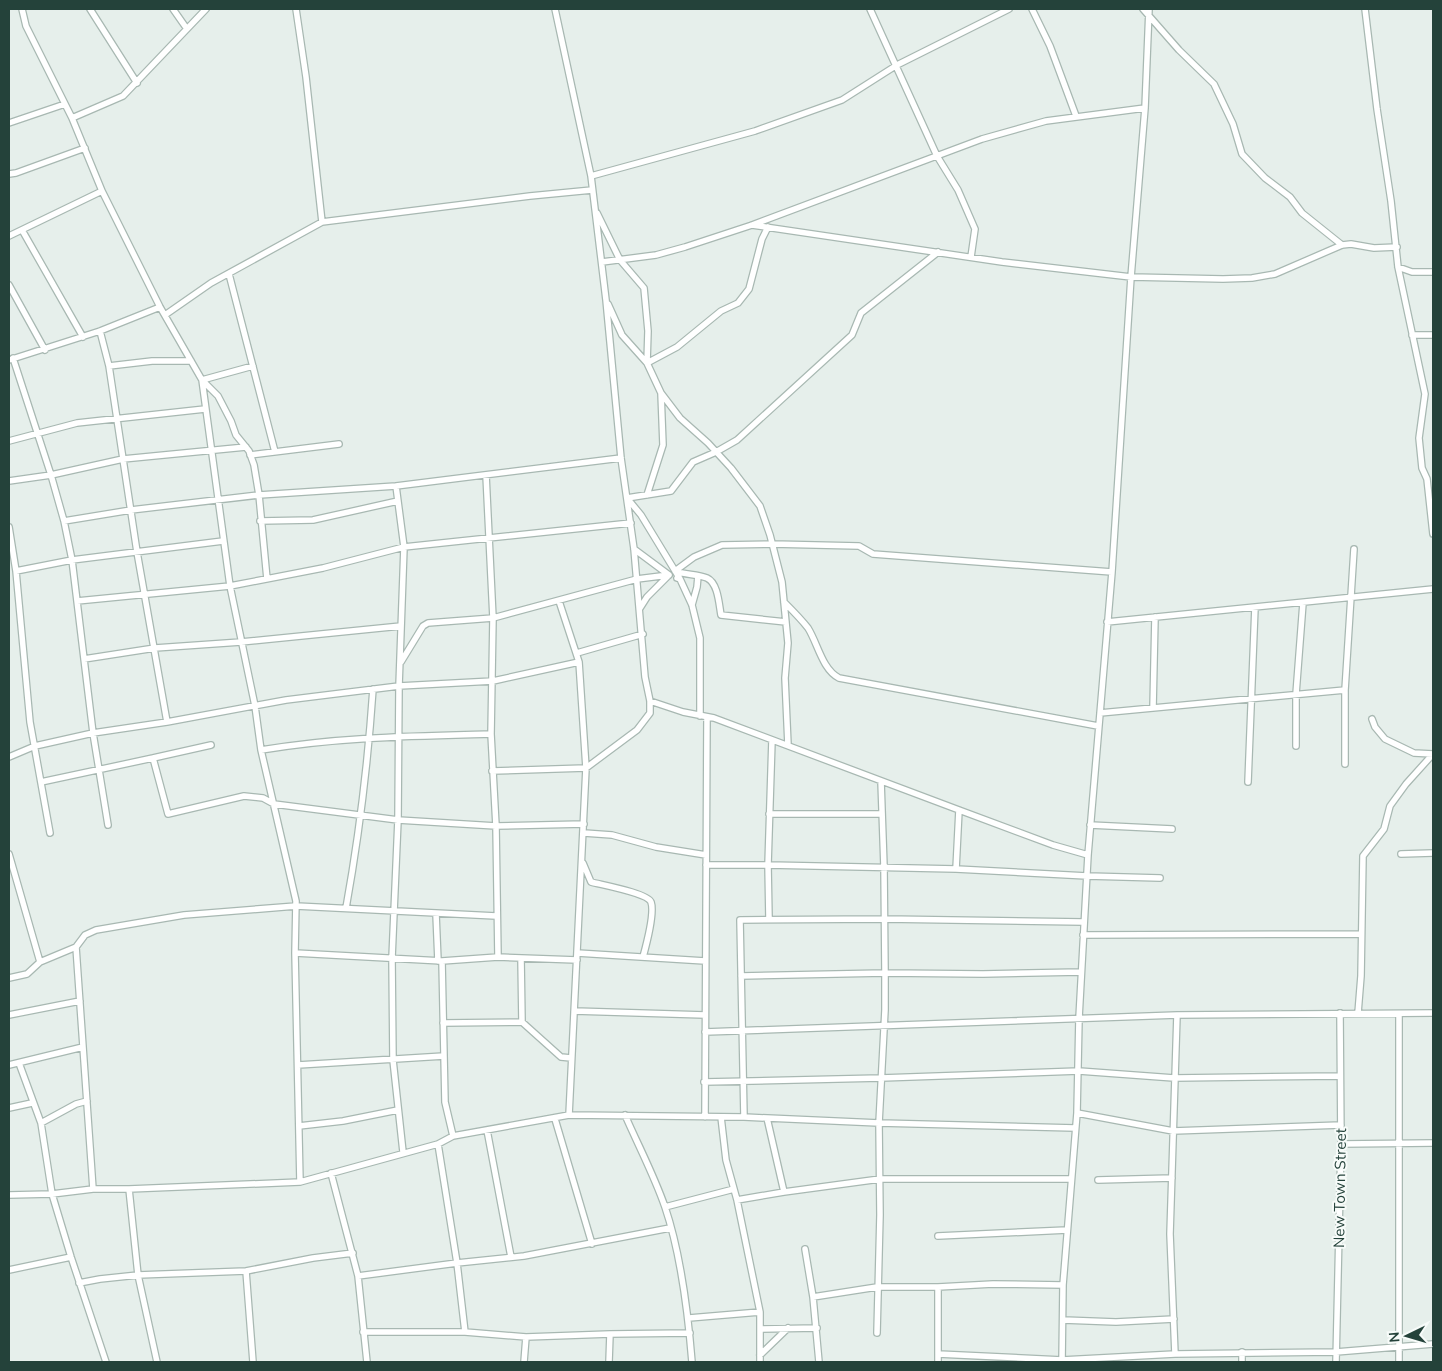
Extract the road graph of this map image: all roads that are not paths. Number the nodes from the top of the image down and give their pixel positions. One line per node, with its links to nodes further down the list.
1 (22, 9): 17 (street)
2 (90, 9): 16 (street)
3 (173, 9): 14 (street)
4 (206, 9): 14 (street)
5 (296, 9): 29 (street)
6 (870, 9): 15 (street)
7 (1008, 9): 15 (street)
8 (1032, 9): 19 (street)
9 (1143, 9): 13 (street)
10 (1150, 9): 13 (street)
11 (1364, 9): 35 (street)
12 (557, 10): 25 (street)
13 (1149, 16): 18 (street); 34 (street)
14 (187, 29): 16 (street)
15 (897, 65): 23 (street); 25 (street)
16 (137, 83): 20 (street)
17 (65, 104): 20 (street); 21 (street)
18 (1145, 108): 19 (street); 43 (street)
19 (1076, 116): 23 (street)
20 (72, 118): 22 (street)
21 (9, 123)
22 (85, 148): 24 (street); 27 (street)
23 (937, 156): 30 (street); 37 (street)
24 (9, 174)
25 (591, 176): 26 (street)
26 (592, 190): 28 (street); 29 (street)
27 (102, 191): 32 (street); 46 (street)
28 (595, 208): 38 (street); 39 (street)
29 (322, 222): 42 (street)
30 (752, 225): 31 (street); 38 (street)
31 (768, 227): 36 (street); 55 (street)
32 (22, 230): 33 (street); 51 (street)
33 (9, 236)
34 (1342, 245): 35 (street); 43 (street)
35 (1396, 247): 40 (street)
36 (938, 252): 37 (street); 68 (street)
37 (971, 257): 43 (street)
38 (620, 260): 39 (street); 55 (street)
39 (602, 262): 45 (street)
40 (1398, 268): 41 (street); 49 (street)
41 (1433, 272)
42 (229, 274): 47 (street); 57 (street)
43 (1131, 277): 98 (street)
44 (9, 285): 52 (street)
45 (606, 300): 55 (street); 70 (street)
46 (160, 307): 47 (street); 48 (street)
47 (165, 315): 54 (street)
48 (100, 331): 51 (street); 56 (street)
49 (1412, 335): 50 (street); 76 (street)
50 (1433, 335)
51 (83, 337): 52 (street)
52 (45, 350): 53 (street)
53 (11, 359): 62 (street)
54 (191, 361): 56 (street); 58 (street)
55 (647, 363): 59 (street)
56 (109, 366): 61 (street)
57 (253, 366): 58 (street); 67 (street)
58 (202, 380): 60 (street); 65 (street)
59 (661, 392): 68 (street); 78 (street)
60 (206, 409): 61 (street); 66 (street)
61 (116, 418): 62 (street); 71 (street)
62 (38, 433): 63 (street); 72 (street)
63 (9, 441)
64 (339, 444): 67 (street)
65 (246, 447): 66 (street); 69 (street)
66 (211, 451): 71 (street); 80 (street)
67 (275, 452): 69 (street)
68 (716, 452): 78 (street); 90 (street)
69 (250, 455): 77 (street)
70 (621, 458): 73 (street); 79 (street)
71 (123, 459): 72 (street); 82 (street)
72 (51, 475): 74 (street); 83 (street)
73 (486, 475): 75 (street); 88 (street)
74 (9, 481)
75 (396, 486): 77 (street); 81 (street)
76 (1430, 486): 87 (street)
77 (259, 495): 80 (street); 84 (street)
78 (647, 495): 79 (street)
79 (627, 498): 85 (street); 97 (street)
80 (218, 500): 82 (street); 89 (street)
81 (398, 501): 84 (street); 91 (street)
82 (131, 510): 83 (street); 94 (street)
83 (64, 521): 95 (street)
84 (260, 521): 101 (street)
85 (631, 523): 88 (street); 92 (street)
86 (9, 527): 96 (street)
87 (1433, 534)
88 (489, 537): 91 (street); 115 (street)
89 (223, 540): 94 (street); 104 (street)
90 (772, 544): 97 (street); 98 (street); 110 (street)
91 (404, 547): 101 (street); 119 (street)
92 (634, 549): 99 (street); 102 (street)
93 (1354, 549): 107 (street)
94 (137, 552): 95 (street); 106 (street)
95 (72, 560): 96 (street); 109 (street)
96 (16, 571): 149 (street)
97 (675, 571): 100 (street); 103 (street)
98 (1112, 572): 118 (street)
99 (669, 575): 102 (street); 103 (street); 114 (street)
100 (698, 576): 112 (street); 117 (street)
101 (267, 579): 104 (street)
102 (637, 579): 108 (street); 114 (street)
103 (680, 579): 112 (street)
104 (230, 586): 106 (street); 121 (street)
105 (1433, 589): 107 (street)
106 (145, 593): 109 (street); 122 (street)
107 (1351, 598): 111 (street); 130 (street)
108 (559, 600): 115 (street); 123 (street)
109 (77, 601): 124 (street)
110 (784, 602): 117 (street); 141 (street)
111 (1303, 602): 113 (street); 131 (street)
112 (692, 605): 137 (street)
113 (1255, 607): 116 (street); 132 (street)
114 (640, 608): 120 (street)
115 (493, 618): 126 (street); 127 (street)
116 (1155, 618): 118 (street); 135 (street)
117 (786, 622): 148 (street)
118 (1107, 622): 136 (street)
119 (401, 626): 121 (street); 126 (street)
120 (643, 634): 123 (street); 133 (street)
121 (241, 642): 122 (street); 134 (street)
122 (155, 648): 124 (street); 140 (street)
123 (577, 653): 125 (street)
124 (84, 659): 142 (street)
125 (579, 662): 127 (street); 156 (street)
126 (400, 664): 128 (street)
127 (493, 681): 128 (street); 143 (street)
128 (399, 686): 129 (street); 144 (street)
129 (373, 689): 134 (street); 145 (street)
130 (1345, 690): 131 (street); 155 (street)
131 (1296, 694): 132 (street); 150 (street)
132 (1253, 698): 135 (street); 161 (street)
133 (650, 701): 137 (street); 156 (street)
134 (255, 706): 140 (street); 151 (street)
135 (1153, 708): 136 (street)
136 (1100, 713): 141 (street)
137 (700, 716): 138 (street)
138 (707, 717): 146 (street); 178 (street)
139 (1372, 719): 152 (street)
140 (167, 722): 142 (street)
141 (1098, 726): 170 (street)
142 (92, 733): 149 (street); 157 (street)
143 (491, 734): 144 (street); 158 (street)
144 (398, 737): 145 (street); 167 (street)
145 (370, 738): 151 (street); 166 (street)
146 (772, 740): 148 (street); 164 (street)
147 (211, 745): 154 (street)
148 (788, 745): 159 (street)
149 (35, 746): 153 (street); 160 (street)
150 (1296, 746)
151 (261, 750): 162 (street)
152 (1433, 754): 195 (street)
153 (9, 756)
154 (153, 758): 157 (street); 162 (street)
155 (1345, 764)
156 (586, 768): 158 (street); 168 (street)
157 (99, 770): 160 (street); 169 (street)
158 (492, 771): 171 (street)
159 (881, 781): 163 (street); 165 (street)
160 (41, 782): 173 (street)
161 (1248, 782)
162 (274, 804): 166 (street); 187 (street)
163 (959, 810): 179 (street); 184 (street)
164 (769, 814): 165 (street); 182 (street)
165 (882, 814): 183 (street)
166 (360, 815): 167 (street); 188 (street)
167 (398, 820): 171 (street); 189 (street)
168 (584, 824): 171 (street); 174 (street)
169 (108, 825)
170 (1090, 825): 172 (street); 179 (street)
171 (496, 826): 191 (street)
172 (1172, 829)
173 (50, 833)
174 (584, 833): 178 (street); 180 (street)
175 (1433, 853): 177 (street)
176 (9, 854): 206 (street)
177 (1401, 854)
178 (706, 855): 181 (street)
179 (1088, 855): 185 (street)
180 (582, 861): 200 (street); 201 (street)
181 (706, 865): 182 (street); 205 (street)
182 (768, 865): 183 (street); 192 (street)
183 (884, 867): 184 (street); 193 (street)
184 (956, 869): 185 (street)
185 (1087, 876): 186 (street); 194 (street)
186 (1160, 878)
187 (296, 906): 188 (street); 197 (street); 198 (street)
188 (346, 908): 189 (street)
189 (395, 911): 190 (street); 202 (street)
190 (436, 914): 191 (street); 204 (street)
191 (496, 916): 199 (street)
192 (770, 919): 193 (street); 209 (street)
193 (885, 919): 194 (street); 208 (street)
194 (1083, 922): 196 (street)
195 (1361, 934): 196 (street); 215 (street)
196 (1083, 935): 207 (street)
197 (76, 947): 206 (street); 211 (street)
198 (295, 953): 202 (street); 232 (street)
199 (498, 957): 203 (street); 204 (street)
200 (577, 957): 201 (street); 203 (street); 212 (street)
201 (643, 957): 205 (street)
202 (392, 958): 204 (street); 229 (street)
203 (521, 958): 221 (street)
204 (440, 961): 222 (street)
205 (705, 961): 218 (street)
206 (40, 962): 210 (street)
207 (1081, 972): 208 (street); 220 (street)
208 (885, 973): 209 (street); 223 (street)
209 (741, 976): 224 (street)
210 (9, 978)
211 (80, 1002): 217 (street); 226 (street)
212 (574, 1011): 218 (street); 228 (street)
213 (1340, 1013): 215 (street); 219 (street); 234 (street, New Town Street)
214 (1433, 1013): 216 (street)
215 (1358, 1014): 216 (street)
216 (1399, 1014): 260 (street)
217 (9, 1015)
218 (705, 1015): 225 (street)
219 (1177, 1015): 220 (street); 236 (street)
220 (1079, 1018): 223 (street); 233 (street)
221 (522, 1022): 222 (street); 228 (street)
222 (444, 1023): 227 (street)
223 (883, 1027): 224 (street); 235 (street)
224 (742, 1029): 225 (street); 238 (street)
225 (705, 1032): 237 (street)
226 (83, 1047): 230 (street); 239 (street)
227 (444, 1056): 229 (street); 258 (street)
228 (571, 1058): 245 (street)
229 (393, 1060): 232 (street); 242 (street)
230 (19, 1063): 231 (street); 240 (street)
231 (9, 1064)
232 (298, 1065): 254 (street)
233 (1079, 1071): 235 (street); 236 (street); 243 (street)
234 (1340, 1076): 236 (street); 253 (street, New Town Street)
235 (881, 1078): 238 (street); 252 (street)
236 (1174, 1078): 257 (street)
237 (704, 1082): 238 (street); 246 (street)
238 (742, 1082): 248 (street)
239 (87, 1101): 251 (street); 270 (street)
240 (32, 1103): 241 (street); 251 (street)
241 (9, 1108)
242 (398, 1110): 254 (street); 263 (street)
243 (1077, 1113): 255 (street); 257 (street)
244 (625, 1114): 245 (street); 246 (street); 277 (street)
245 (569, 1115): 250 (street)
246 (705, 1117): 247 (street)
247 (721, 1117): 248 (street); 272 (street)
248 (744, 1117): 249 (street)
249 (767, 1118): 252 (street); 273 (street)
250 (555, 1119): 256 (street); 281 (street)
251 (41, 1123): 274 (street)
252 (879, 1123): 255 (street); 266 (street)
253 (1341, 1125): 257 (street); 262 (street, New Town Street)
254 (299, 1126): 269 (street)
255 (1075, 1128): 267 (street)
256 (487, 1130): 258 (street); 285 (street)
257 (1173, 1131): 265 (street)
258 (453, 1136): 261 (street)
259 (1433, 1142): 260 (street)
260 (1399, 1143): 262 (street); 310 (street)
261 (438, 1144): 263 (street); 286 (street)
262 (1341, 1144): 312 (street, New Town Street)
263 (402, 1152): 264 (street)
264 (331, 1173): 269 (street); 283 (street)
265 (1172, 1178): 268 (street); 298 (street)
266 (880, 1179): 267 (street); 273 (street); 293 (street)
267 (1071, 1179): 279 (street)
268 (1098, 1180)
269 (300, 1182): 271 (street)
270 (93, 1189): 271 (street); 274 (street)
271 (128, 1189): 289 (street)
272 (734, 1189): 276 (street); 277 (street)
273 (784, 1192): 276 (street)
274 (52, 1194): 275 (street); 284 (street)
275 (9, 1195)
276 (737, 1200): 296 (street)
277 (665, 1207): 278 (street)
278 (670, 1228): 281 (street); 297 (street)
279 (1067, 1230): 280 (street); 292 (street)
280 (938, 1236)
281 (592, 1244): 285 (street)
282 (805, 1249): 295 (street)
283 (353, 1253): 288 (street); 290 (street)
284 (71, 1257): 287 (street); 291 (street)
285 (511, 1257): 286 (street)
286 (457, 1263): 290 (street); 304 (street)
287 (9, 1270)
288 (246, 1271): 289 (street); 319 (street)
289 (138, 1275): 291 (street); 318 (street)
290 (358, 1276): 303 (street)
291 (79, 1283): 317 (street)
292 (1063, 1285): 294 (street); 299 (street)
293 (877, 1287): 294 (street); 295 (street); 306 (street)
294 (938, 1287): 313 (street)
295 (813, 1297): 301 (street)
296 (760, 1312): 297 (street); 302 (street)
297 (689, 1318): 305 (street)
298 (1174, 1319): 299 (street); 314 (street)
299 (1063, 1320): 316 (street)
300 (788, 1328): 301 (street); 302 (street); 315 (street)
301 (817, 1328): 325 (street)
302 (761, 1329): 315 (street)
303 (364, 1332): 304 (street); 320 (street)
304 (465, 1332): 308 (street)
305 (690, 1333): 307 (street); 323 (street)
306 (877, 1333)
307 (610, 1334): 308 (street); 322 (street)
308 (526, 1337): 321 (street)
309 (1433, 1344): 310 (street)
310 (1399, 1347): 312 (street); 329 (street)
311 (1242, 1352): 312 (street); 314 (street); 327 (street)
312 (1336, 1352): 328 (street, New Town Street)
313 (938, 1354): 316 (street); 326 (street)
314 (1175, 1354): 316 (street)
315 (760, 1355): 324 (street)
316 (1062, 1361)
317 (106, 1362)
318 (157, 1362)
319 (252, 1362)
320 (367, 1362)
321 (524, 1362)
322 (610, 1362)
323 (692, 1362)
324 (760, 1362)
325 (819, 1362)
326 (938, 1362)
327 (1242, 1362)
328 (1336, 1362)
329 (1399, 1362)

